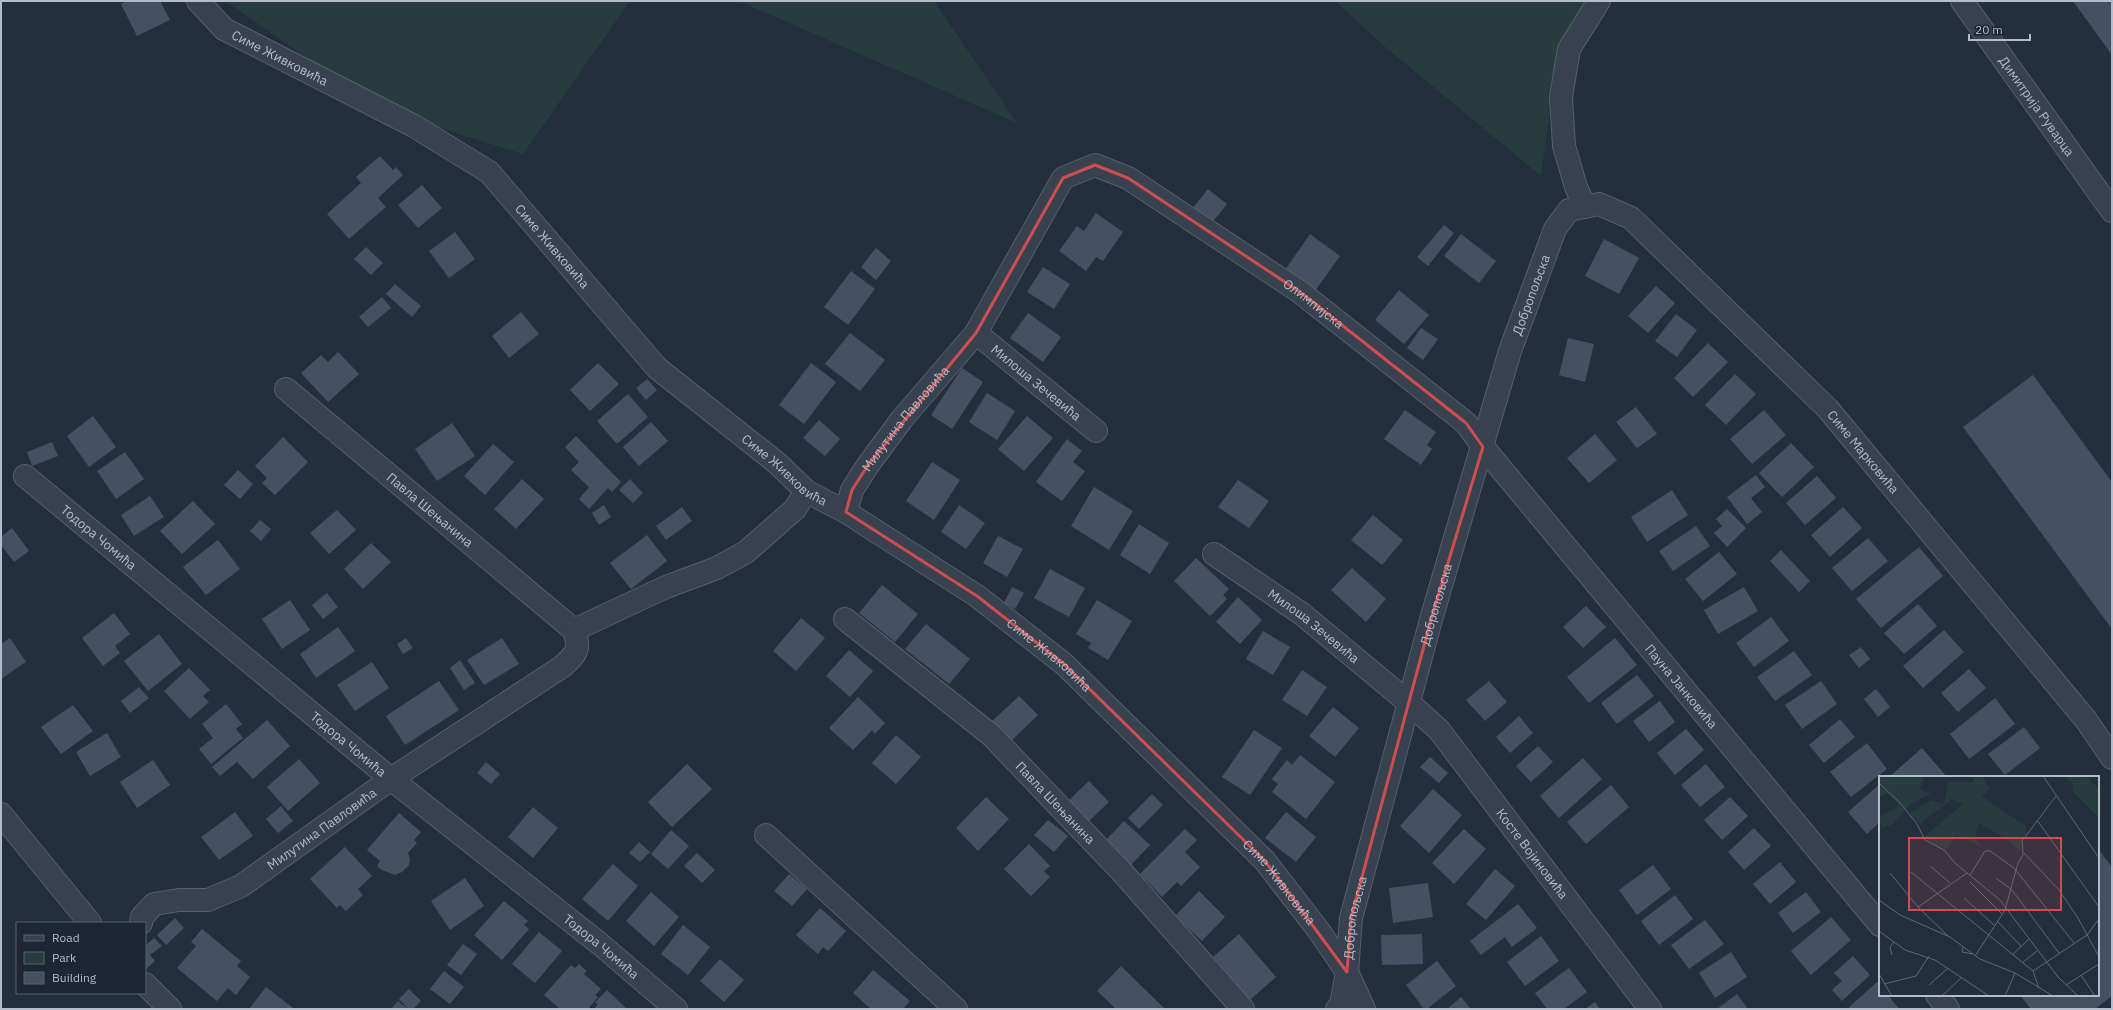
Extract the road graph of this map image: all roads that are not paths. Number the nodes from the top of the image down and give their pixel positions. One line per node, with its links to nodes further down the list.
1 (198, 1): 11 (street, Симе Живковића)
2 (1599, 1): 4 (street)
3 (1962, 1): 5 (street, Димитрија Руварца)
4 (1577, 208): 9 (street, Добропољска); 17 (street, Симе Марковића)
5 (2112, 211)
6 (976, 332): 8 (street, Милоша Зечевића); 9 (street, Олимпијска); 12 (street, Милутина Павловића)
7 (286, 389): 15 (street, Павла Шењанина)
8 (1096, 431)
9 (1483, 447): 16 (street, Добропољска); 23 (street, Пауна Јанковића)
10 (25, 476): 18 (street, Тодора Чомића)
11 (806, 491): 12 (street, Симе Живковића); 15 (street)
12 (846, 512): 24 (street, Симе Живковића)
13 (1214, 554): 16 (street, Милоша Зечевића)
14 (845, 619): 30 (street, Павла Шењанина)
15 (574, 630): 18 (street, Милутина Павловића)
16 (1409, 703): 24 (street, Добропољска); 33 (street, Косте Војиновића)
17 (2112, 758)
18 (391, 779): 22 (street, Милутина Павловића); 28 (street, Тодора Чомића)
19 (1, 814): 21 (street)
20 (766, 834): 29 (street)
21 (89, 922)
22 (140, 922)
23 (1879, 924)
24 (1347, 972): 31 (street, Добропољска); 32 (street, Симе Живковића)
25 (146, 985): 27 (street)
26 (1938, 996): 34 (street)
27 (170, 1009)
28 (676, 1009)
29 (956, 1009)
30 (1244, 1009)
31 (1337, 1009)
32 (1364, 1009)
33 (1650, 1009)
34 (1948, 1009)

